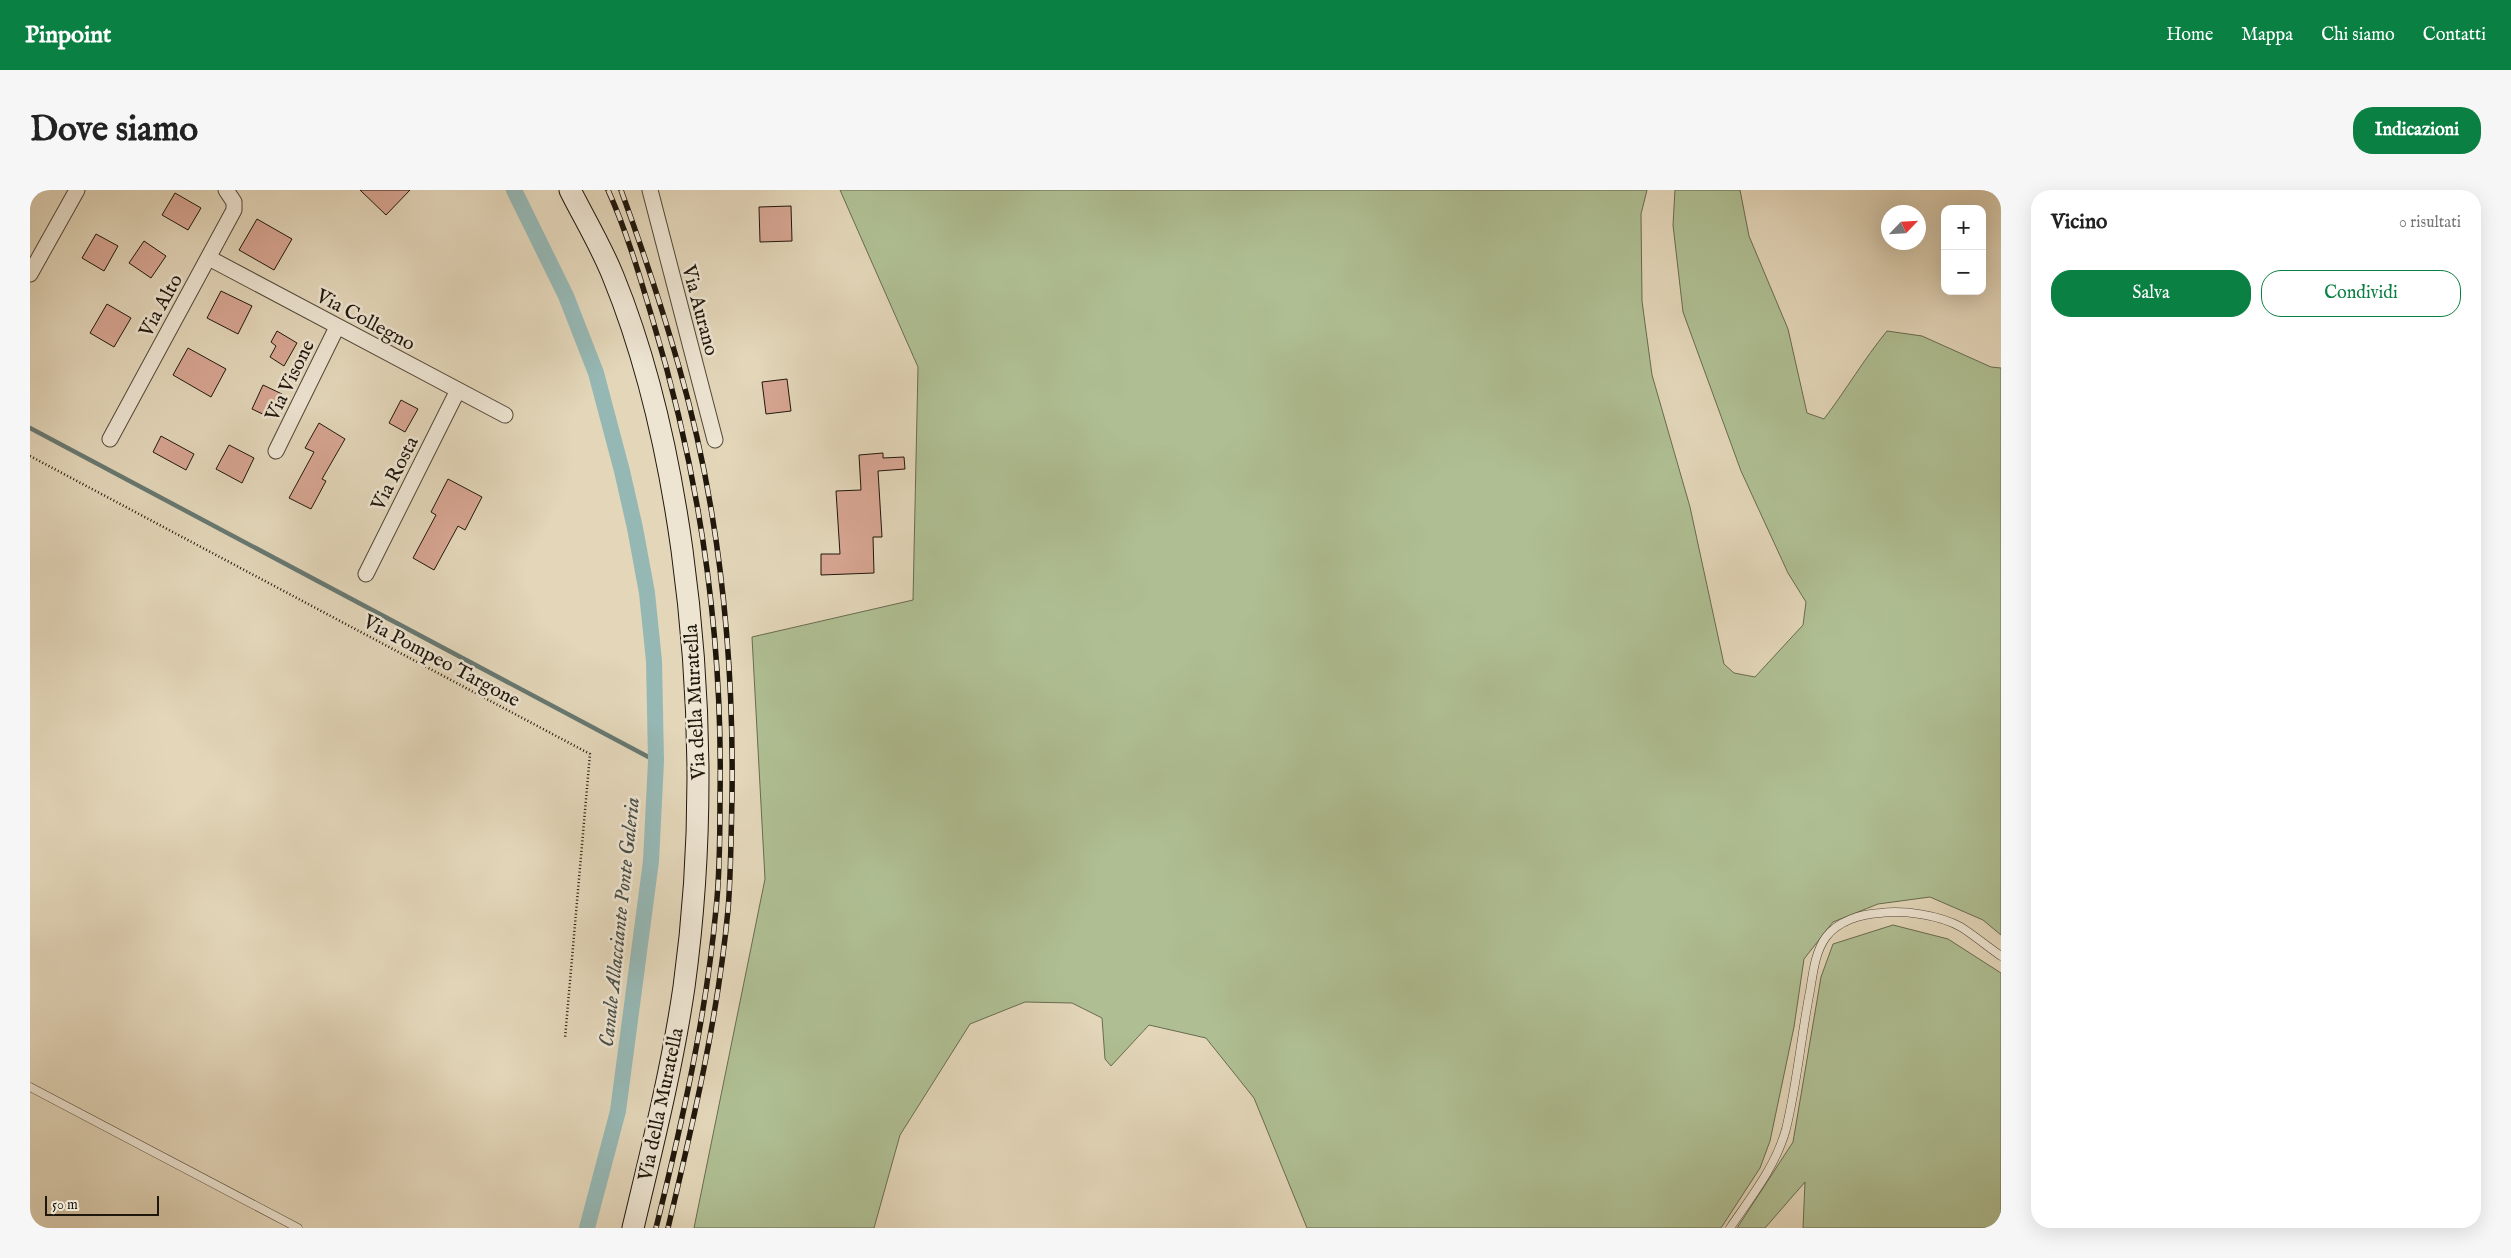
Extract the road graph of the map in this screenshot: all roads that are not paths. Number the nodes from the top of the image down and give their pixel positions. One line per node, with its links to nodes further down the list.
1 (77, 190): 6 (street)
2 (226, 190): 5 (street, Via Alto)
3 (570, 190): 17 (street, Via della Muratella)
4 (650, 190): 11 (street, Via Aurano)
5 (209, 258): 7 (street, Via Collegno); 10 (street, Via Alto)
6 (30, 274)
7 (337, 327): 8 (street, Via Collegno); 12 (street, Via Visone)
8 (458, 390): 9 (street, Via Collegno); 13 (street, Via Rosta)
9 (505, 415)
10 (110, 439)
11 (715, 440)
12 (276, 451)
13 (366, 574)
14 (2001, 956): 18 (lane)
15 (30, 1087): 16 (lane)
16 (298, 1228)
17 (633, 1228)
18 (1730, 1228)

